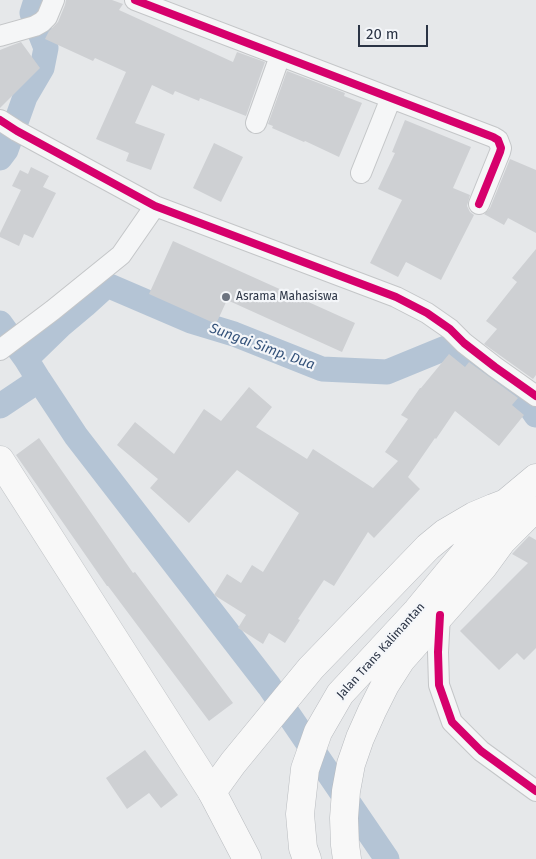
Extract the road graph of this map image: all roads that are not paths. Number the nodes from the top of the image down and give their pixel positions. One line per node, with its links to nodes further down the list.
1 (54, 0): 3 (street)
2 (135, 0): 4 (street)
3 (0, 36)
4 (280, 56): 5 (street); 6 (street)
5 (391, 98): 8 (street); 9 (street)
6 (256, 124)
7 (9, 126): 10 (street)
8 (361, 173)
9 (479, 204)
10 (155, 206): 11 (street); 12 (street)
11 (0, 350)
12 (536, 396)
13 (0, 460): 19 (main road)
14 (536, 478): 15 (main road, Jalan Trans Kalimantan)
15 (506, 504): 17 (main road, Jalan Trans Kalimantan); 19 (main road)
16 (536, 507): 17 (main road, Jalan Trans Kalimantan)
17 (430, 617): 18 (street); 21 (main road, Jalan Trans Kalimantan); 22 (main road, Jalan Trans Kalimantan)
18 (536, 791)
19 (212, 792): 20 (main road)
20 (247, 859)
21 (307, 859)
22 (347, 859)

